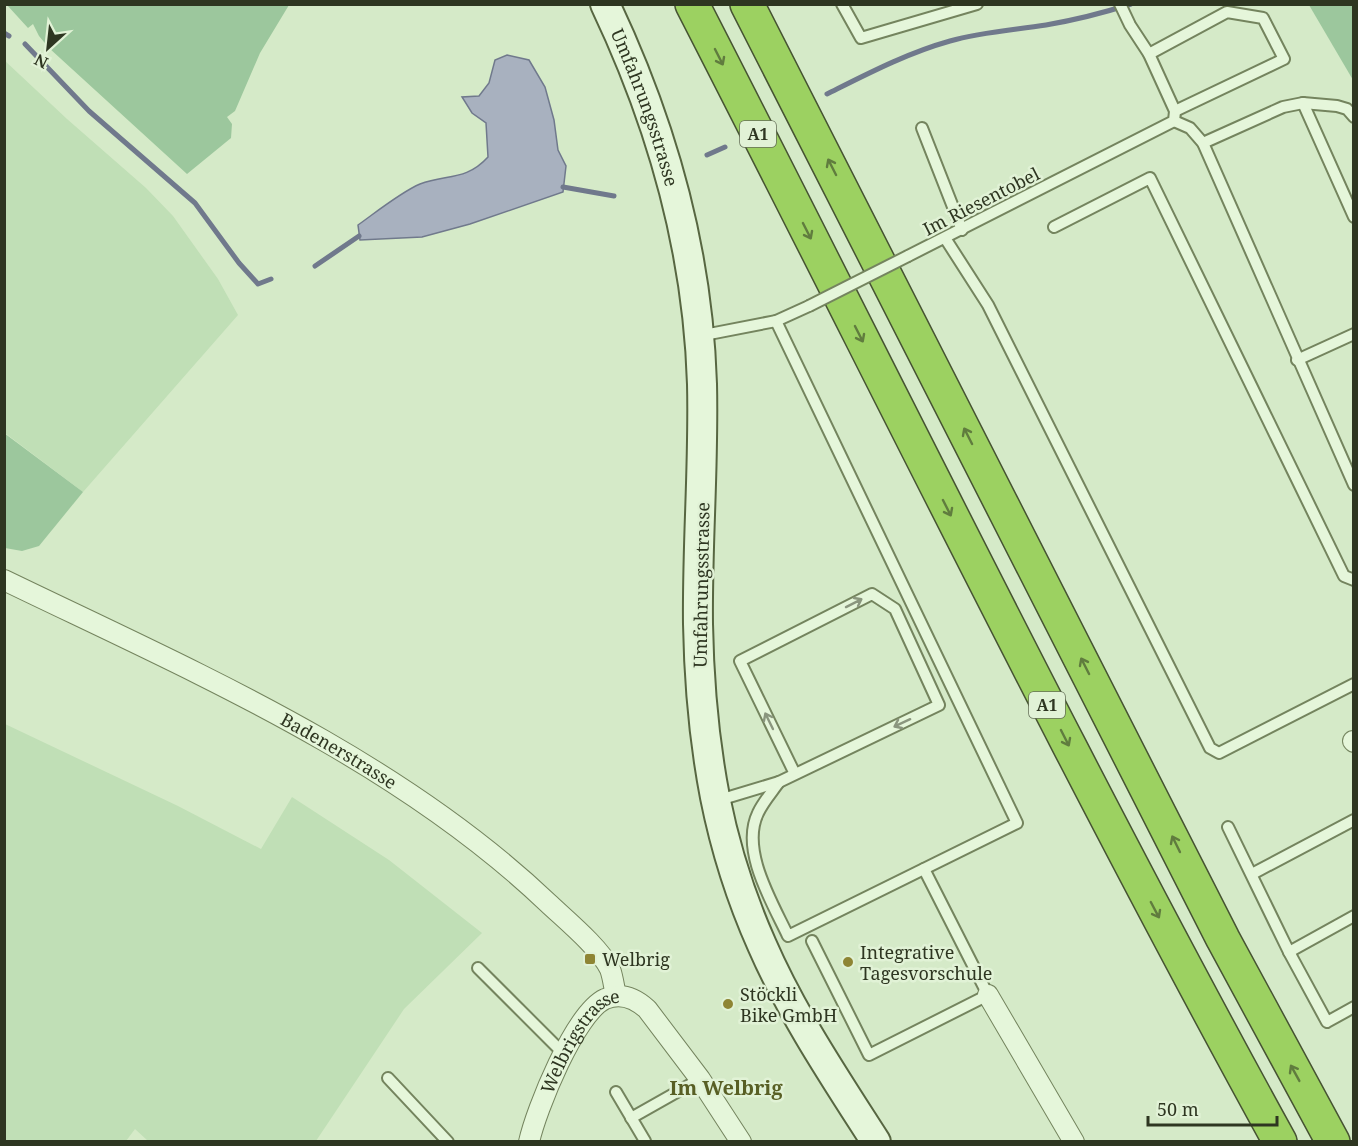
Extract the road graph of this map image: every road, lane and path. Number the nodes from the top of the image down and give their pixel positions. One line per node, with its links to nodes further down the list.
1 (605, 4): 19 (main road, Umfahrungsstrasse)
2 (692, 4): 50 (highway, A1, one-way to 50)
3 (747, 4): 51 (highway, one-way to 3)
4 (842, 4): 5 (lane)
5 (977, 4)
6 (1120, 4): 7 (lane)
7 (1149, 54): 9 (lane); 9 (lane, Im Riesentobel)
8 (1303, 104): 10 (lane); 12 (lane); 13 (lane)
9 (1175, 116): 12 (lane); 15 (lane, Im Riesentobel)
10 (1353, 117)
11 (922, 128): 15 (lane)
12 (1203, 143): 20 (lane)
13 (1353, 217)
14 (1054, 227): 23 (lane)
15 (962, 230): 16 (lane, Im Riesentobel)
16 (945, 238): 17 (lane, Im Riesentobel, bridge); 24 (lane)
17 (776, 321): 19 (lane, Im Riesentobel); 30 (lane)
18 (1353, 334): 20 (lane)
19 (699, 336): 27 (main road, Umfahrungsstrasse)
20 (1297, 360): 21 (lane)
21 (1353, 485)
22 (4, 580): 37 (street, Badenerstrasse)
23 (1353, 580)
24 (1353, 684)
25 (795, 774): 25 (lane, one-way to 25); 26 (lane)
26 (779, 782): 27 (lane); 30 (lane)
27 (716, 801): 48 (main road, Umfahrungsstrasse)
28 (1353, 820): 31 (lane)
29 (1228, 827): 31 (lane)
30 (924, 869): 36 (lane)
31 (1252, 874): 34 (lane)
32 (1353, 916): 34 (lane)
33 (812, 941): 36 (lane)
34 (1289, 952): 38 (lane)
35 (477, 968): 39 (lane)
36 (988, 995): 49 (street)
37 (616, 996): 39 (street, Welbrigstrasse); 41 (street, Welbrigstrasse)
38 (1353, 1007)
39 (564, 1054): 46 (street, Welbrigstrasse)
40 (388, 1078): 45 (lane)
41 (700, 1079): 43 (lane); 47 (street, Welbrigstrasse)
42 (616, 1092): 43 (lane)
43 (631, 1118): 44 (lane)
44 (645, 1141)
45 (448, 1142)
46 (529, 1142)
47 (741, 1142)
48 (876, 1142)
49 (1074, 1142)
50 (1280, 1142)
51 (1333, 1142)

